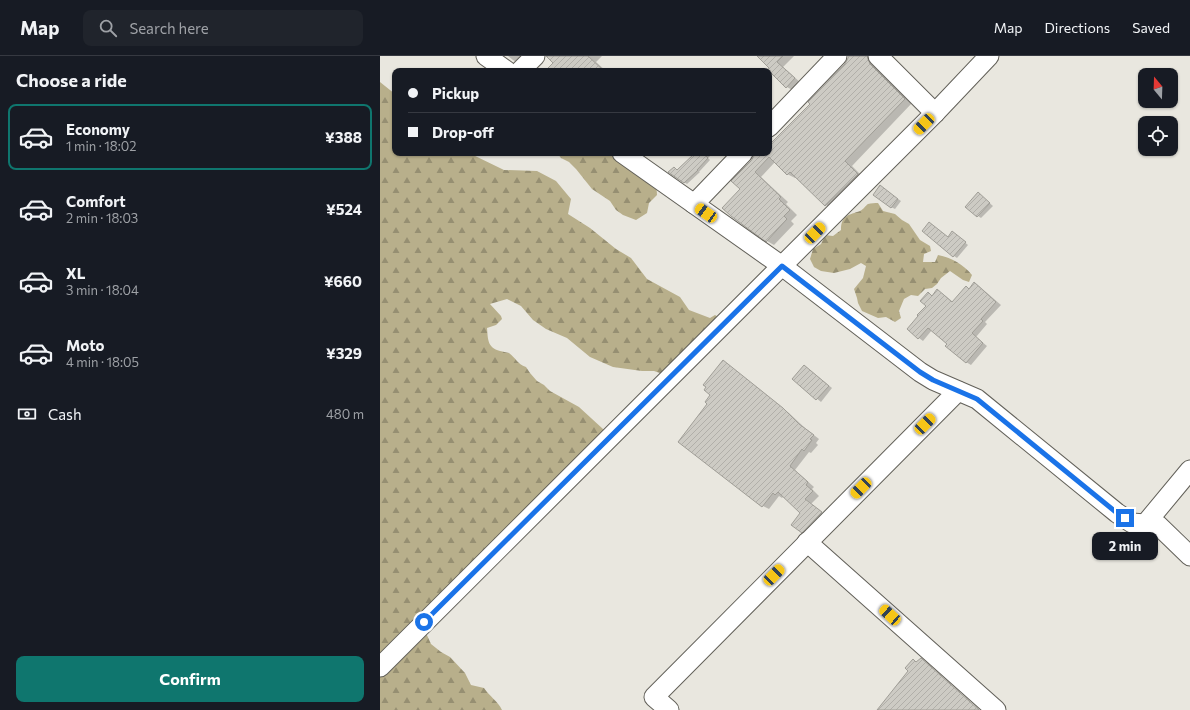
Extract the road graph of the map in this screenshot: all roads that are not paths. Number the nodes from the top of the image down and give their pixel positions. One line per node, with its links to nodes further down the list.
1 (486, 56): 6 (street)
2 (535, 56): 7 (street)
3 (837, 56): 9 (street)
4 (878, 56): 8 (street)
5 (989, 56): 8 (street)
6 (503, 68)
7 (523, 68)
8 (935, 113): 13 (street)
9 (772, 123)
10 (626, 156): 12 (street)
11 (740, 156): 12 (street)
12 (694, 204): 13 (street)
13 (782, 266): 14 (street); 19 (street)
14 (958, 391): 16 (street); 17 (street)
15 (1190, 470): 16 (street)
16 (1146, 523): 18 (street)
17 (807, 542): 20 (street); 21 (street)
18 (1187, 547)
19 (380, 667)
20 (669, 710)
21 (996, 710)

